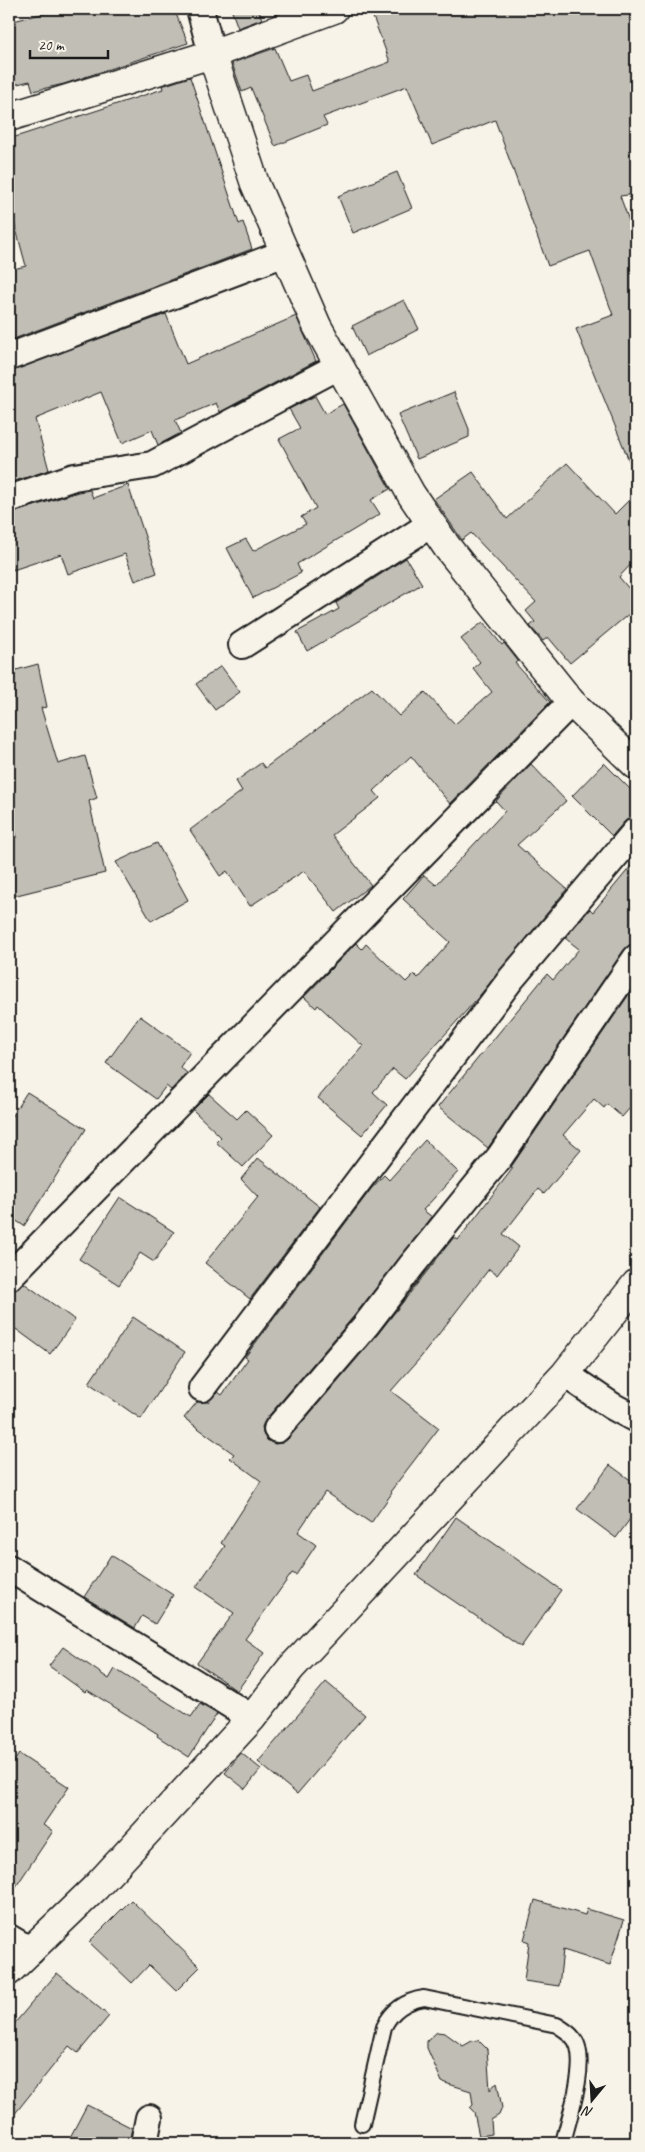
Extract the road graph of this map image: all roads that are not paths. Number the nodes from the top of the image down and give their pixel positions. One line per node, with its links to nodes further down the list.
1 (200, 9): 3 (street)
2 (334, 9): 3 (street)
3 (212, 54): 4 (street); 5 (street)
4 (9, 118)
5 (285, 253): 6 (street); 7 (street)
6 (9, 356)
7 (339, 366): 8 (street); 9 (street)
8 (9, 499)
9 (430, 524): 10 (street); 11 (street)
10 (242, 645)
11 (570, 702): 12 (street); 15 (street)
12 (636, 764)
13 (636, 831): 18 (street)
14 (636, 958): 20 (street)
15 (9, 1277)
16 (636, 1284): 17 (street)
17 (566, 1374): 19 (street); 22 (street)
18 (202, 1388)
19 (636, 1419)
20 (277, 1429)
21 (9, 1568): 22 (street)
22 (252, 1718): 23 (street)
23 (20, 1945): 24 (street)
24 (9, 1971)
25 (149, 2118): 27 (street)
26 (362, 2124): 28 (lane)
27 (144, 2143)
28 (563, 2143)

